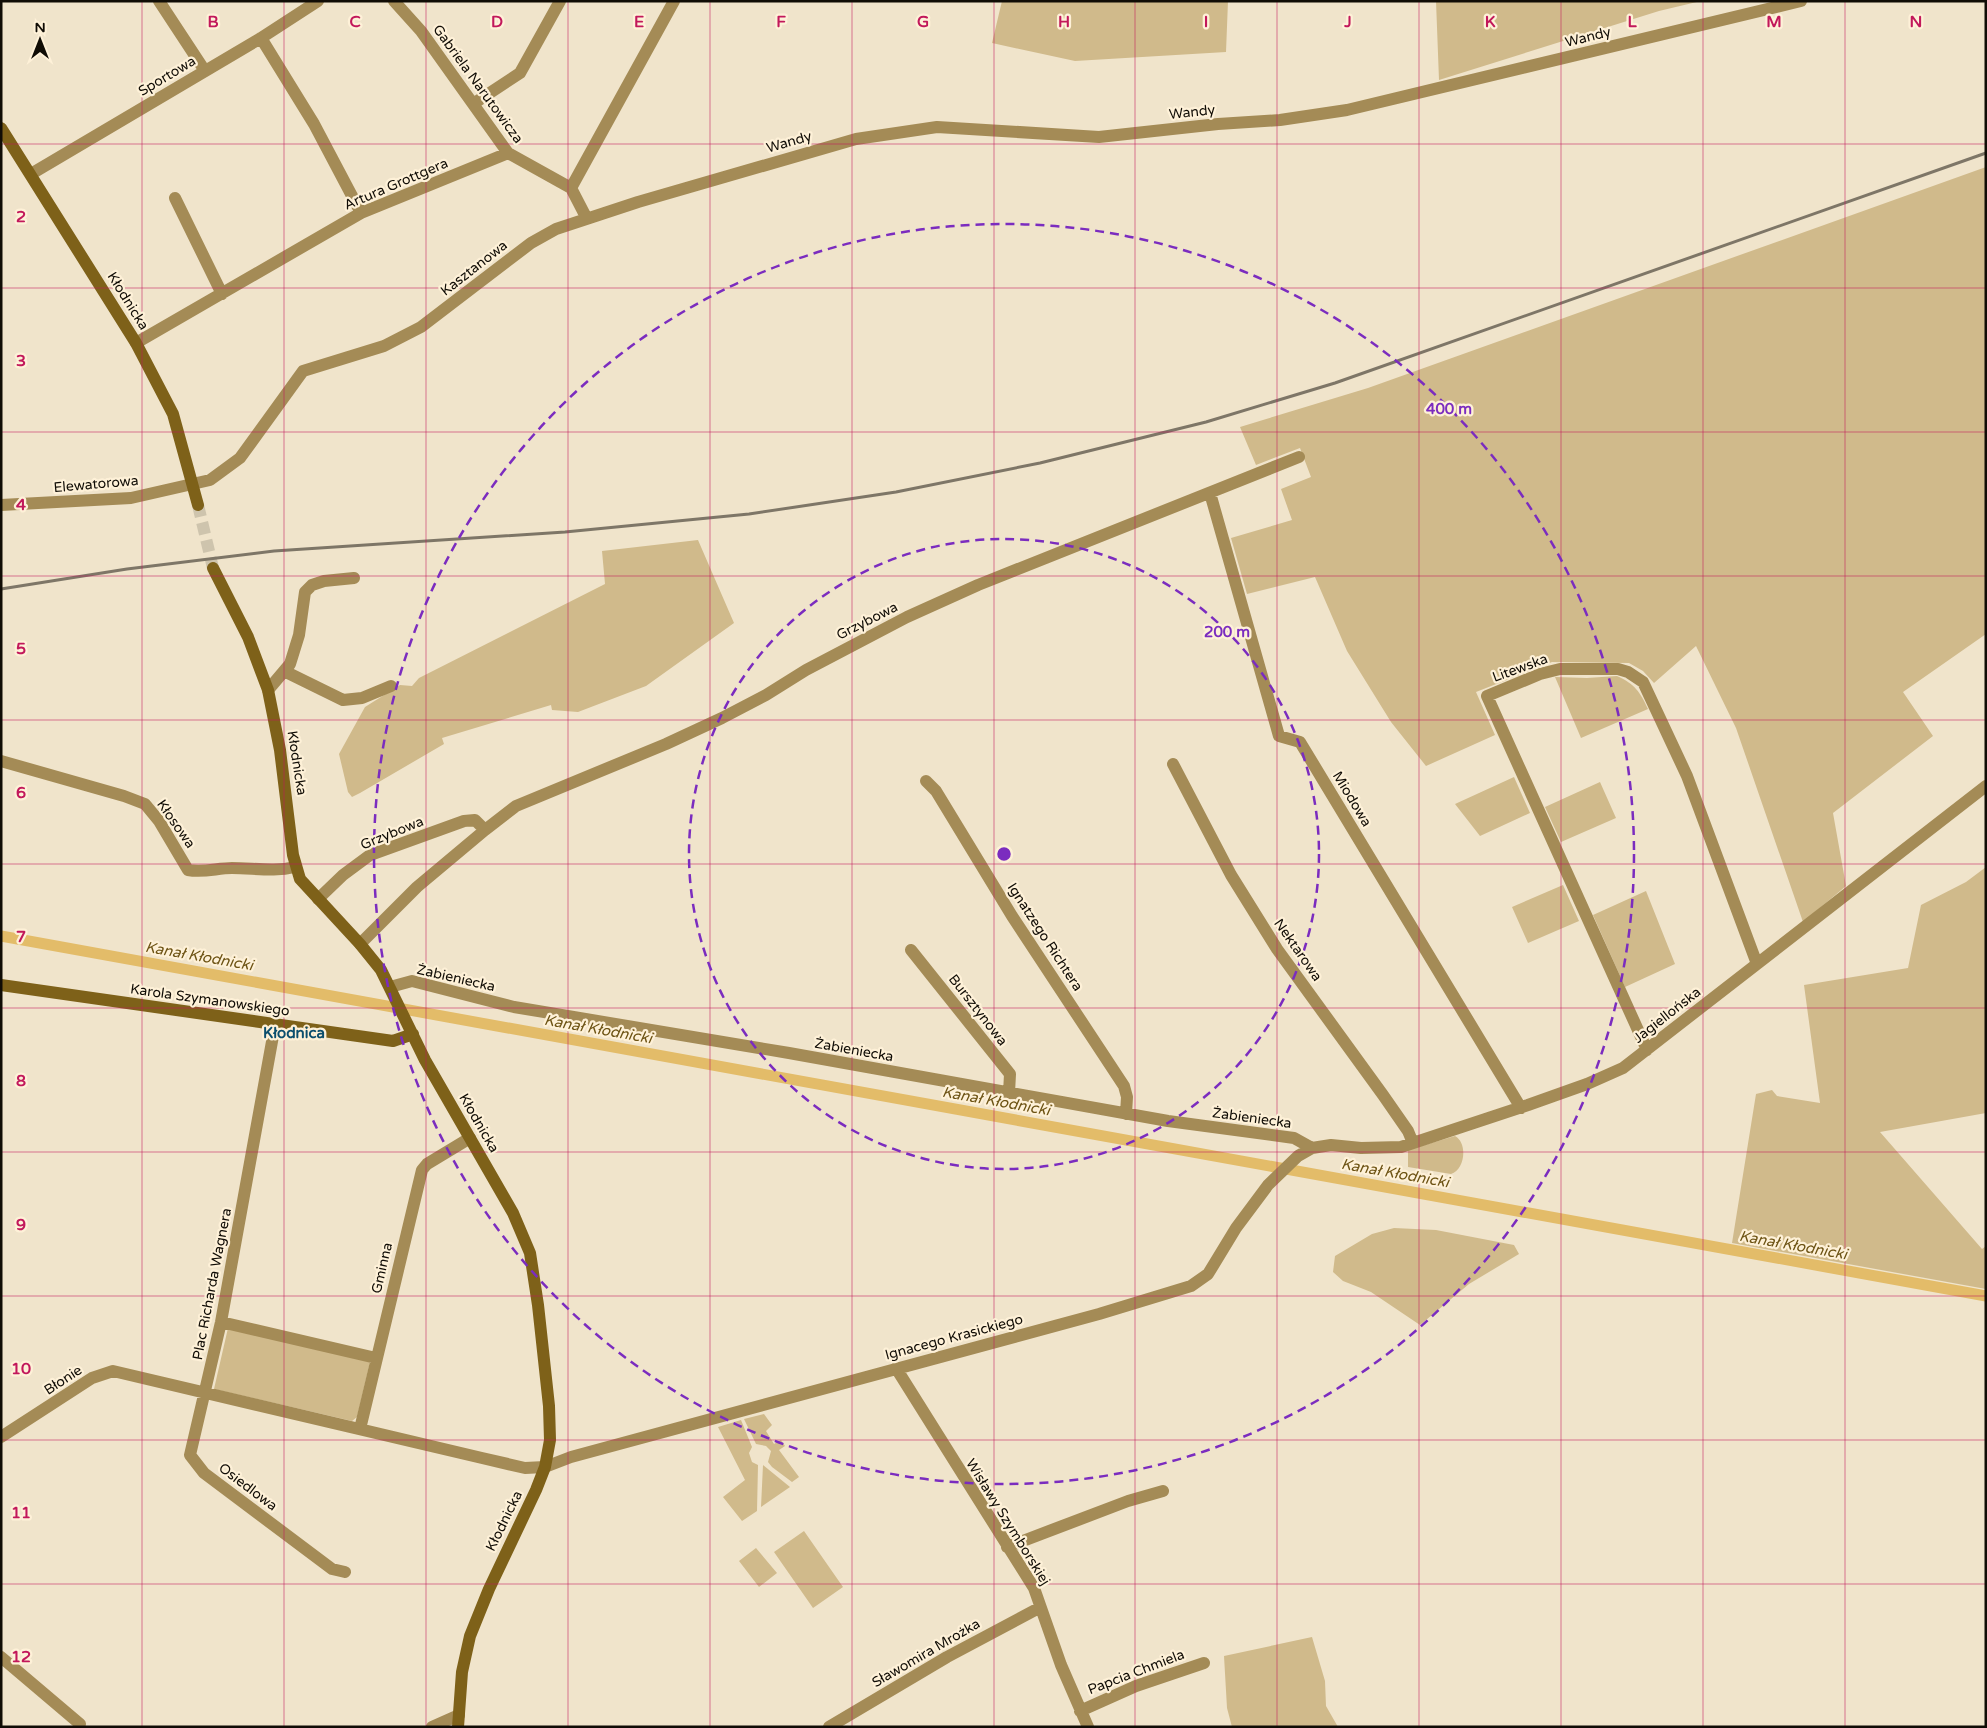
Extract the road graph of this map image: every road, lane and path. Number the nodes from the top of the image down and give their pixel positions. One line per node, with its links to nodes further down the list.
1 (159, 1): 8 (street)
2 (318, 1): 7 (street, Sportowa)
3 (394, 1): 9 (street, Gabriela Narutowicza)
4 (560, 1): 9 (street)
5 (674, 1): 13 (street)
6 (1801, 1): 16 (street, Wandy)
7 (261, 38): 8 (street, Sportowa); 15 (street)
8 (205, 71): 12 (street, Sportowa)
9 (473, 104): 11 (street, Gabriela Narutowicza)
10 (1, 128): 12 (main road, Kłodnicka)
11 (508, 153): 13 (street, Gabriela Narutowicza); 15 (street, Artura Grottgera)
12 (31, 174): 18 (main road, Kłodnicka)
13 (572, 188): 16 (street)
14 (175, 198): 17 (street)
15 (361, 214): 17 (street, Artura Grottgera)
16 (586, 217): 20 (street, Kasztanowa)
17 (222, 294): 18 (street, Artura Grottgera)
18 (136, 343): 20 (main road, Kłodnicka)
19 (1299, 457): 21 (street, Grzybowa)
20 (192, 483): 22 (street, Elewatorowa); 23 (main road, Kłodnicka)
21 (1210, 493): 33 (street, Grzybowa); 45 (street, Miodowa)
22 (1, 505)
23 (198, 505)
24 (212, 568): 28 (main road, Kłodnicka)
25 (354, 578): 26 (street)
26 (286, 672): 27 (street); 28 (street)
27 (391, 686)
28 (268, 690): 34 (main road, Kłodnicka)
29 (1, 761): 34 (street, Kłosowa)
30 (1173, 764): 48 (street, Nektarowa)
31 (926, 781): 46 (street, Ignatzego Richtera)
32 (1986, 786): 38 (street, Jagiellońska)
33 (485, 830): 35 (street, Grzybowa); 36 (street, Grzybowa)
34 (295, 867): 35 (main road, Kłodnicka)
35 (318, 898): 36 (main road, Kłodnicka)
36 (360, 944): 40 (main road, Kłodnicka)
37 (911, 950): 44 (street, Bursztynowa)
38 (1757, 964): 43 (street, Jagiellońska); 43 (street, Litewska)
39 (1, 985): 41 (main road, Karola Szymanowskiego)
40 (392, 990): 42 (main road, Kłodnicka); 44 (street, Żabieniecka)
41 (275, 1025): 42 (main road, Karola Szymanowskiego); 50 (street, Plac Richarda Wagnera)
42 (413, 1034): 47 (main road, Kłodnicka)
43 (1647, 1050): 45 (street, Jagiellońska)
44 (1009, 1093): 46 (street, Żabieniecka)
45 (1521, 1108): 48 (street, Jagiellońska)
46 (1126, 1114): 49 (street, Żabieniecka)
47 (470, 1138): 51 (street, Gminna); 56 (main road, Kłodnicka)
48 (1413, 1143): 49 (street, Jagiellońska)
49 (1312, 1148): 52 (street, Ignacego Krasickiego)
50 (221, 1322): 51 (street); 53 (street, Plac Richarda Wagnera)
51 (376, 1358): 54 (street, Gminna)
52 (896, 1368): 56 (street, Ignacego Krasickiego); 58 (street, Wisławy Szymborskiej)
53 (206, 1394): 54 (street); 55 (street, Błonie); 59 (street, Osiedlowa)
54 (360, 1429): 56 (street)
55 (1, 1437)
56 (545, 1467): 64 (main road, Kłodnicka)
57 (1163, 1491): 58 (street)
58 (1007, 1547): 60 (street, Wisławy Szymborskiej)
59 (345, 1572)
60 (1039, 1608): 63 (street, Wisławy Szymborskiej); 67 (street, Sławomira Mrożka)
61 (1, 1657): 65 (street)
62 (1204, 1663): 63 (street, Papcia Chmiela)
63 (1080, 1711): 68 (street, Wisławy Szymborskiej)
64 (458, 1721): 66 (street)
65 (80, 1724)
66 (432, 1727)
67 (829, 1727)
68 (1088, 1727)

